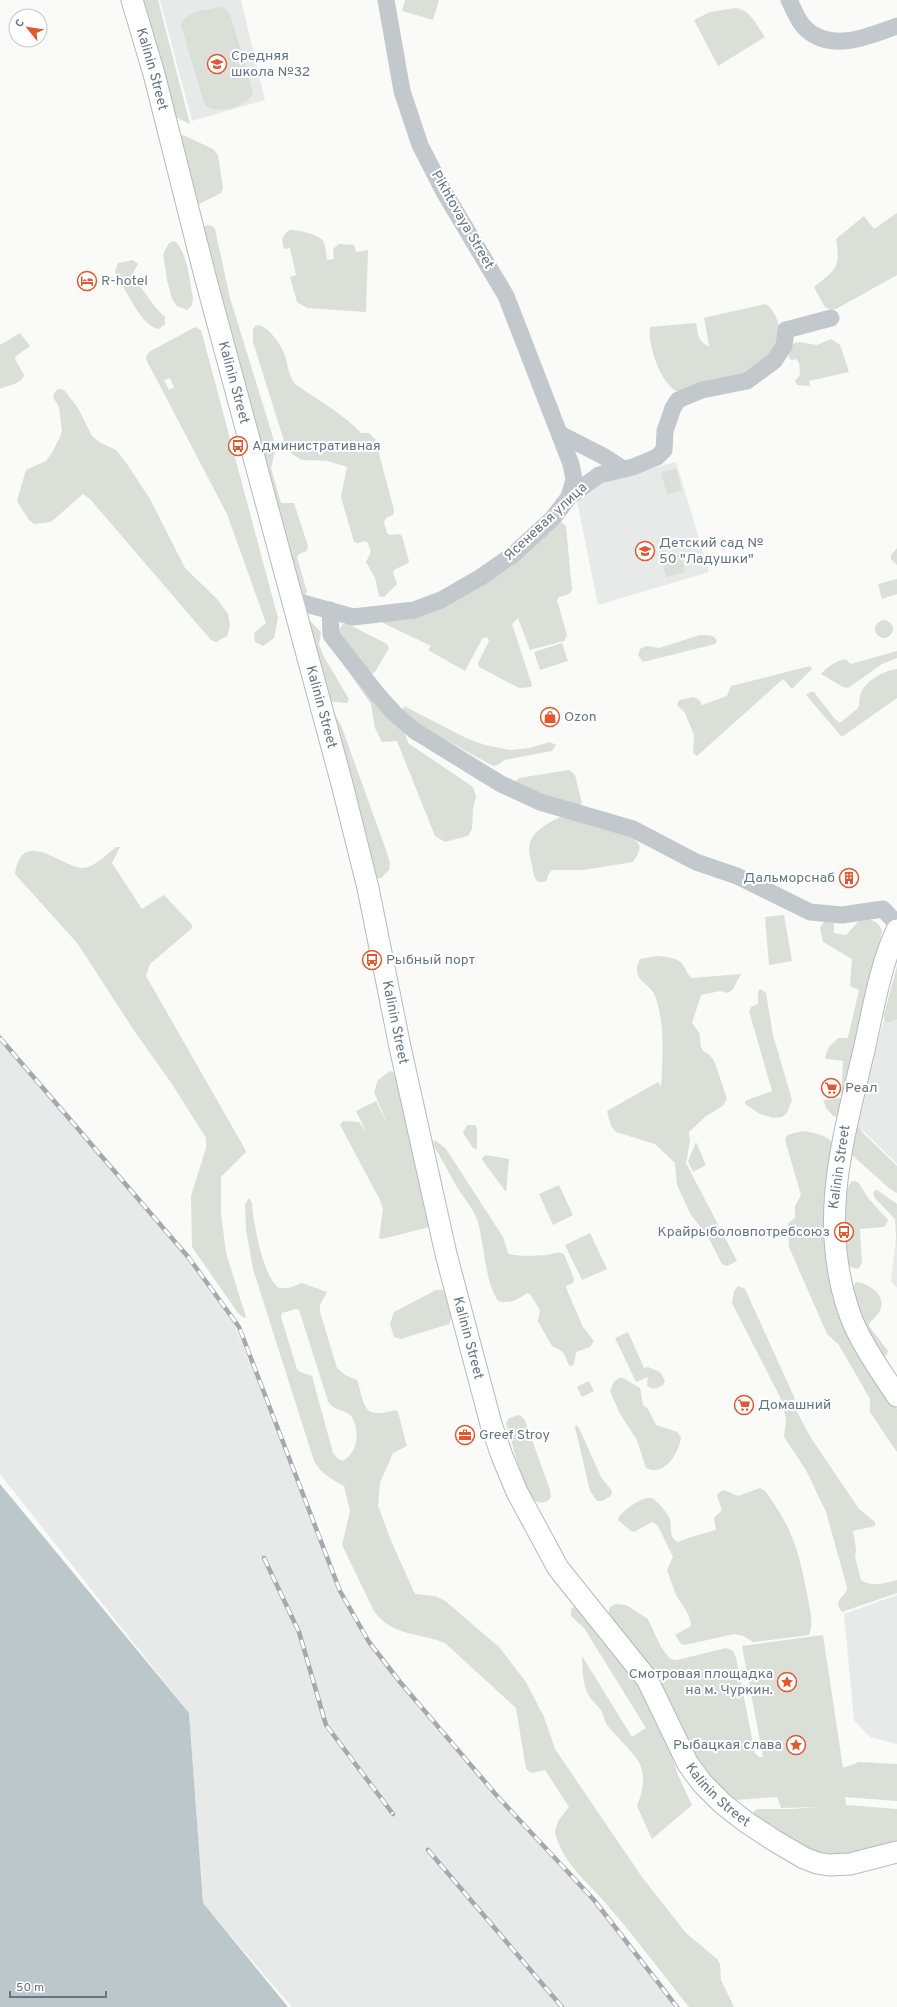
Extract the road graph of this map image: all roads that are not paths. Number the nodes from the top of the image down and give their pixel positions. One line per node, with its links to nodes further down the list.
1 (132, 0): 9 (main road, Kalinin Street)
2 (386, 0): 6 (street, Pikhtovaya Street)
3 (789, 0): 4 (street)
4 (897, 26)
5 (831, 318): 7 (street, Ясеневая улица)
6 (560, 434): 7 (street); 8 (street, Pikhtovaya Street)
7 (623, 469): 8 (street, Ясеневая улица)
8 (569, 497): 10 (street, Ясеневая улица)
9 (292, 600): 10 (street, Ясеневая улица); 14 (main road, Kalinin Street)
10 (330, 610): 11 (street)
11 (897, 924)
12 (897, 930): 13 (main road, Kalinin Street)
13 (897, 1396)
14 (897, 1852)

